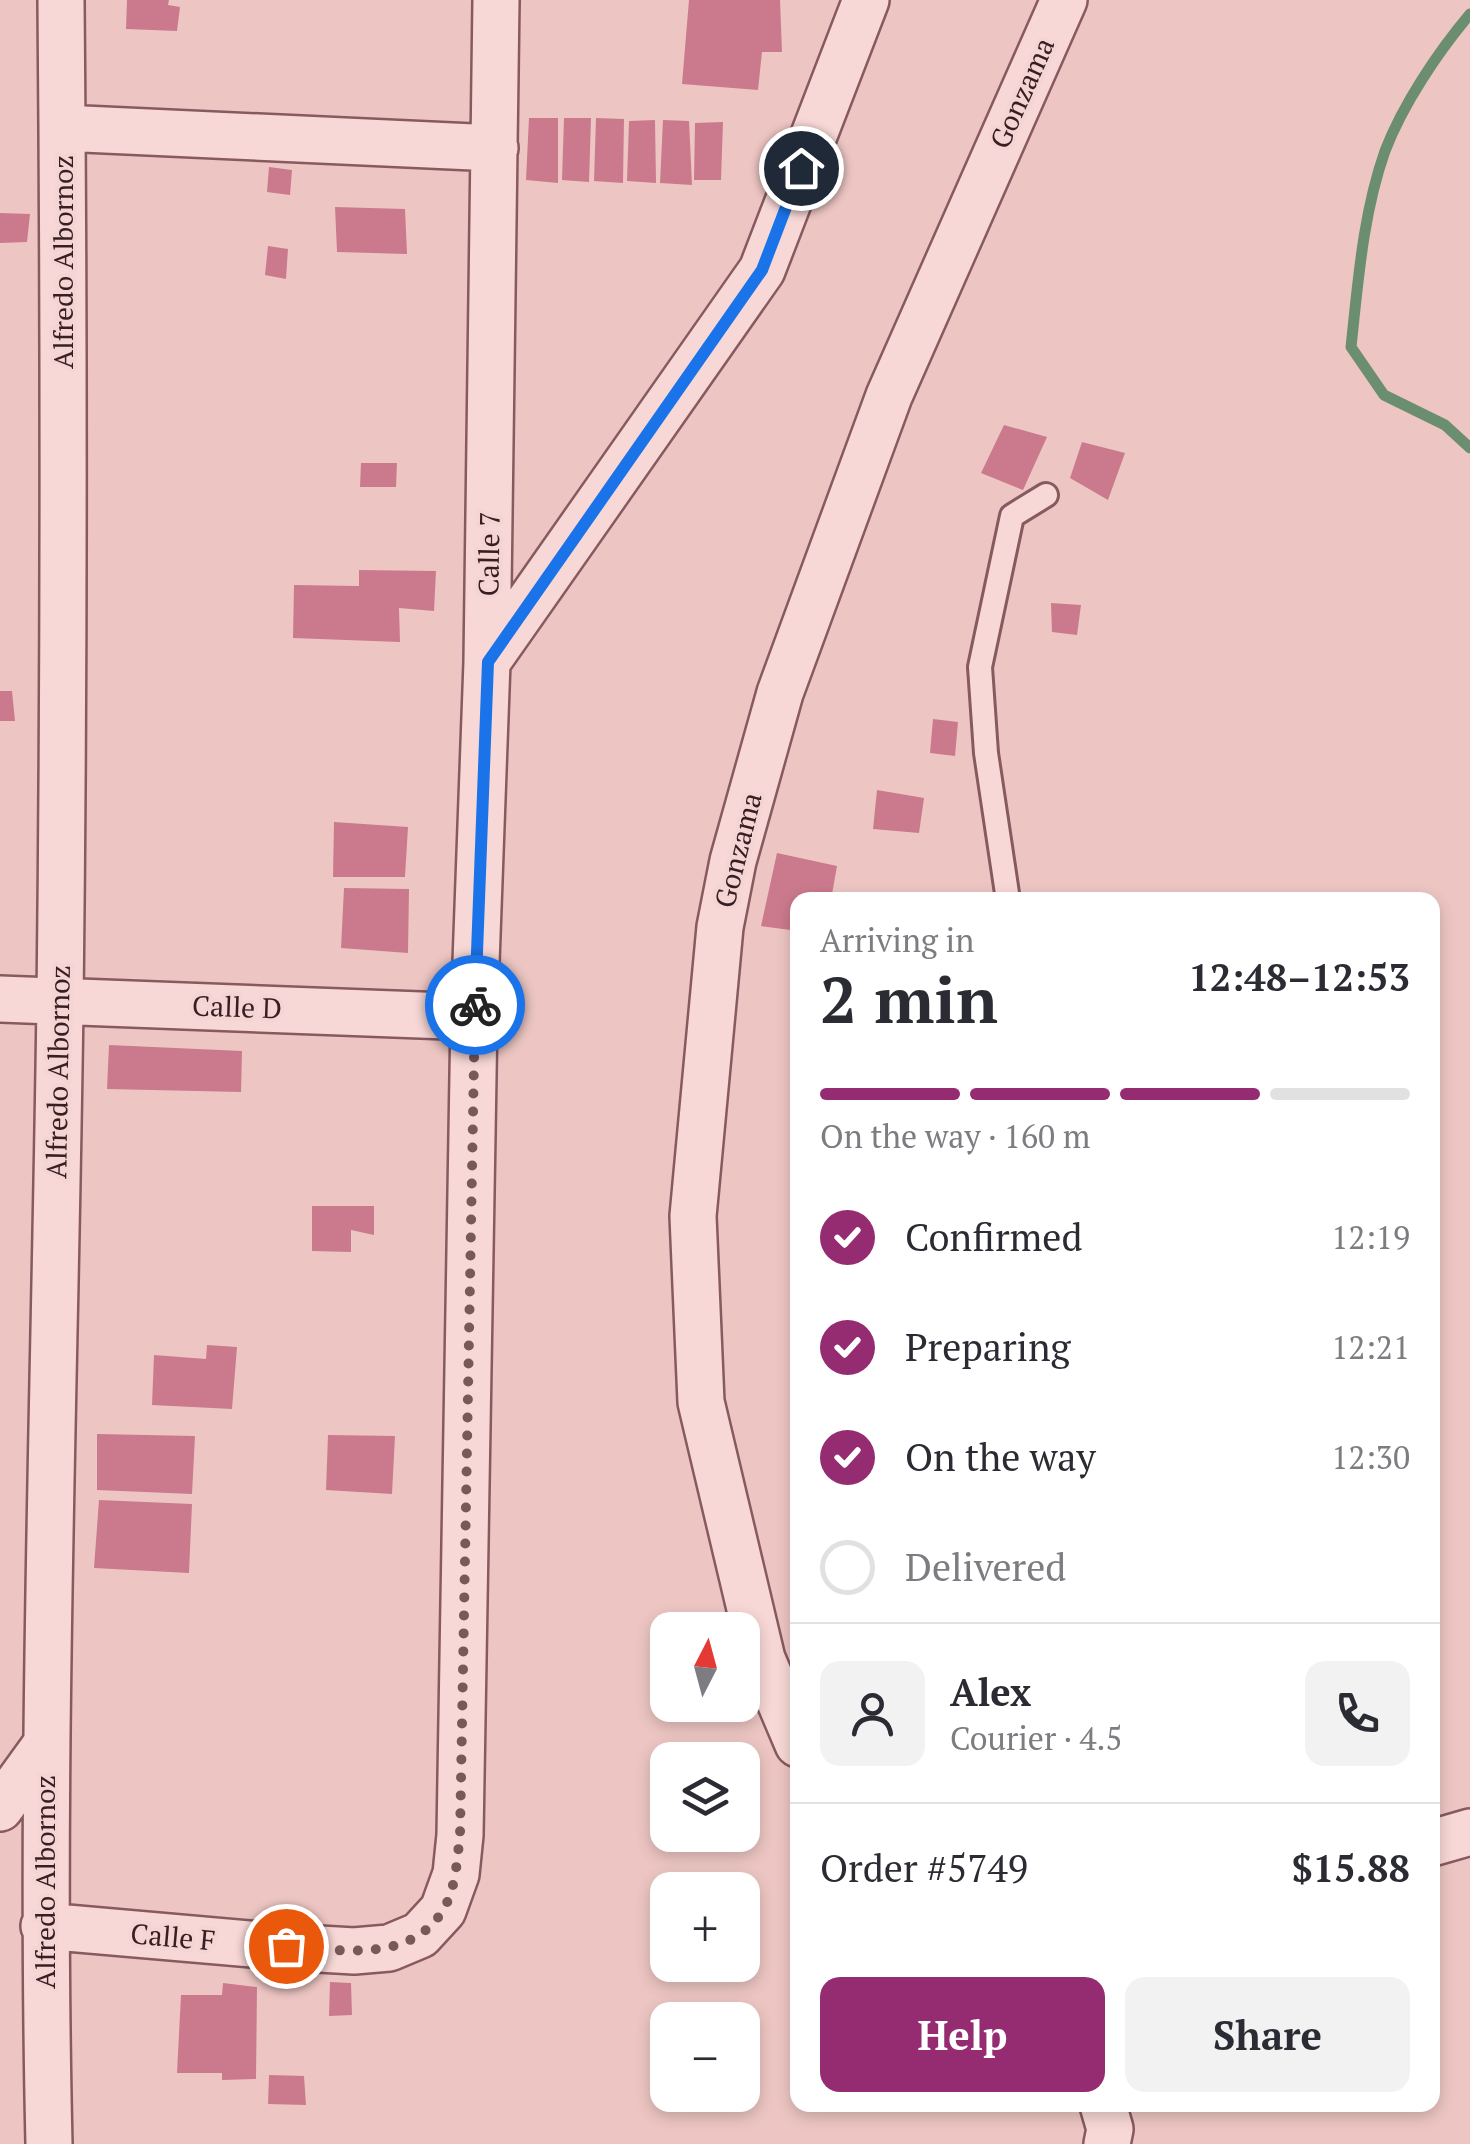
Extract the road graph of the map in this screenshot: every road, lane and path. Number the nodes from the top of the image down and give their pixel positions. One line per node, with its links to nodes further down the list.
1 (61, 0): 5 (street, Alfredo Albornoz)
2 (496, 0): 6 (street, Calle 7)
3 (866, 0): 8 (street)
4 (1064, 0): 13 (street, Gonzama)
5 (62, 128): 6 (street); 11 (street, Alfredo Albornoz)
6 (495, 148): 8 (street, Calle 7)
7 (1046, 495): 9 (lane)
8 (488, 662): 12 (street, Calle 7)
9 (1007, 892)
10 (0, 1000): 11 (street, Calle D)
11 (60, 1000): 12 (street, Calle D); 14 (street, Alfredo Albornoz)
12 (474, 1017): 19 (street, Calle 7)
13 (790, 1725)
14 (46, 1746): 15 (street); 18 (street, Alfredo Albornoz)
15 (0, 1808)
16 (1470, 1832): 17 (street)
17 (1440, 1841)
18 (44, 1926): 19 (street, Calle F); 21 (street, Alfredo Albornoz)
19 (420, 1935)
20 (1105, 2112): 22 (street)
21 (49, 2144)
22 (1106, 2144)

